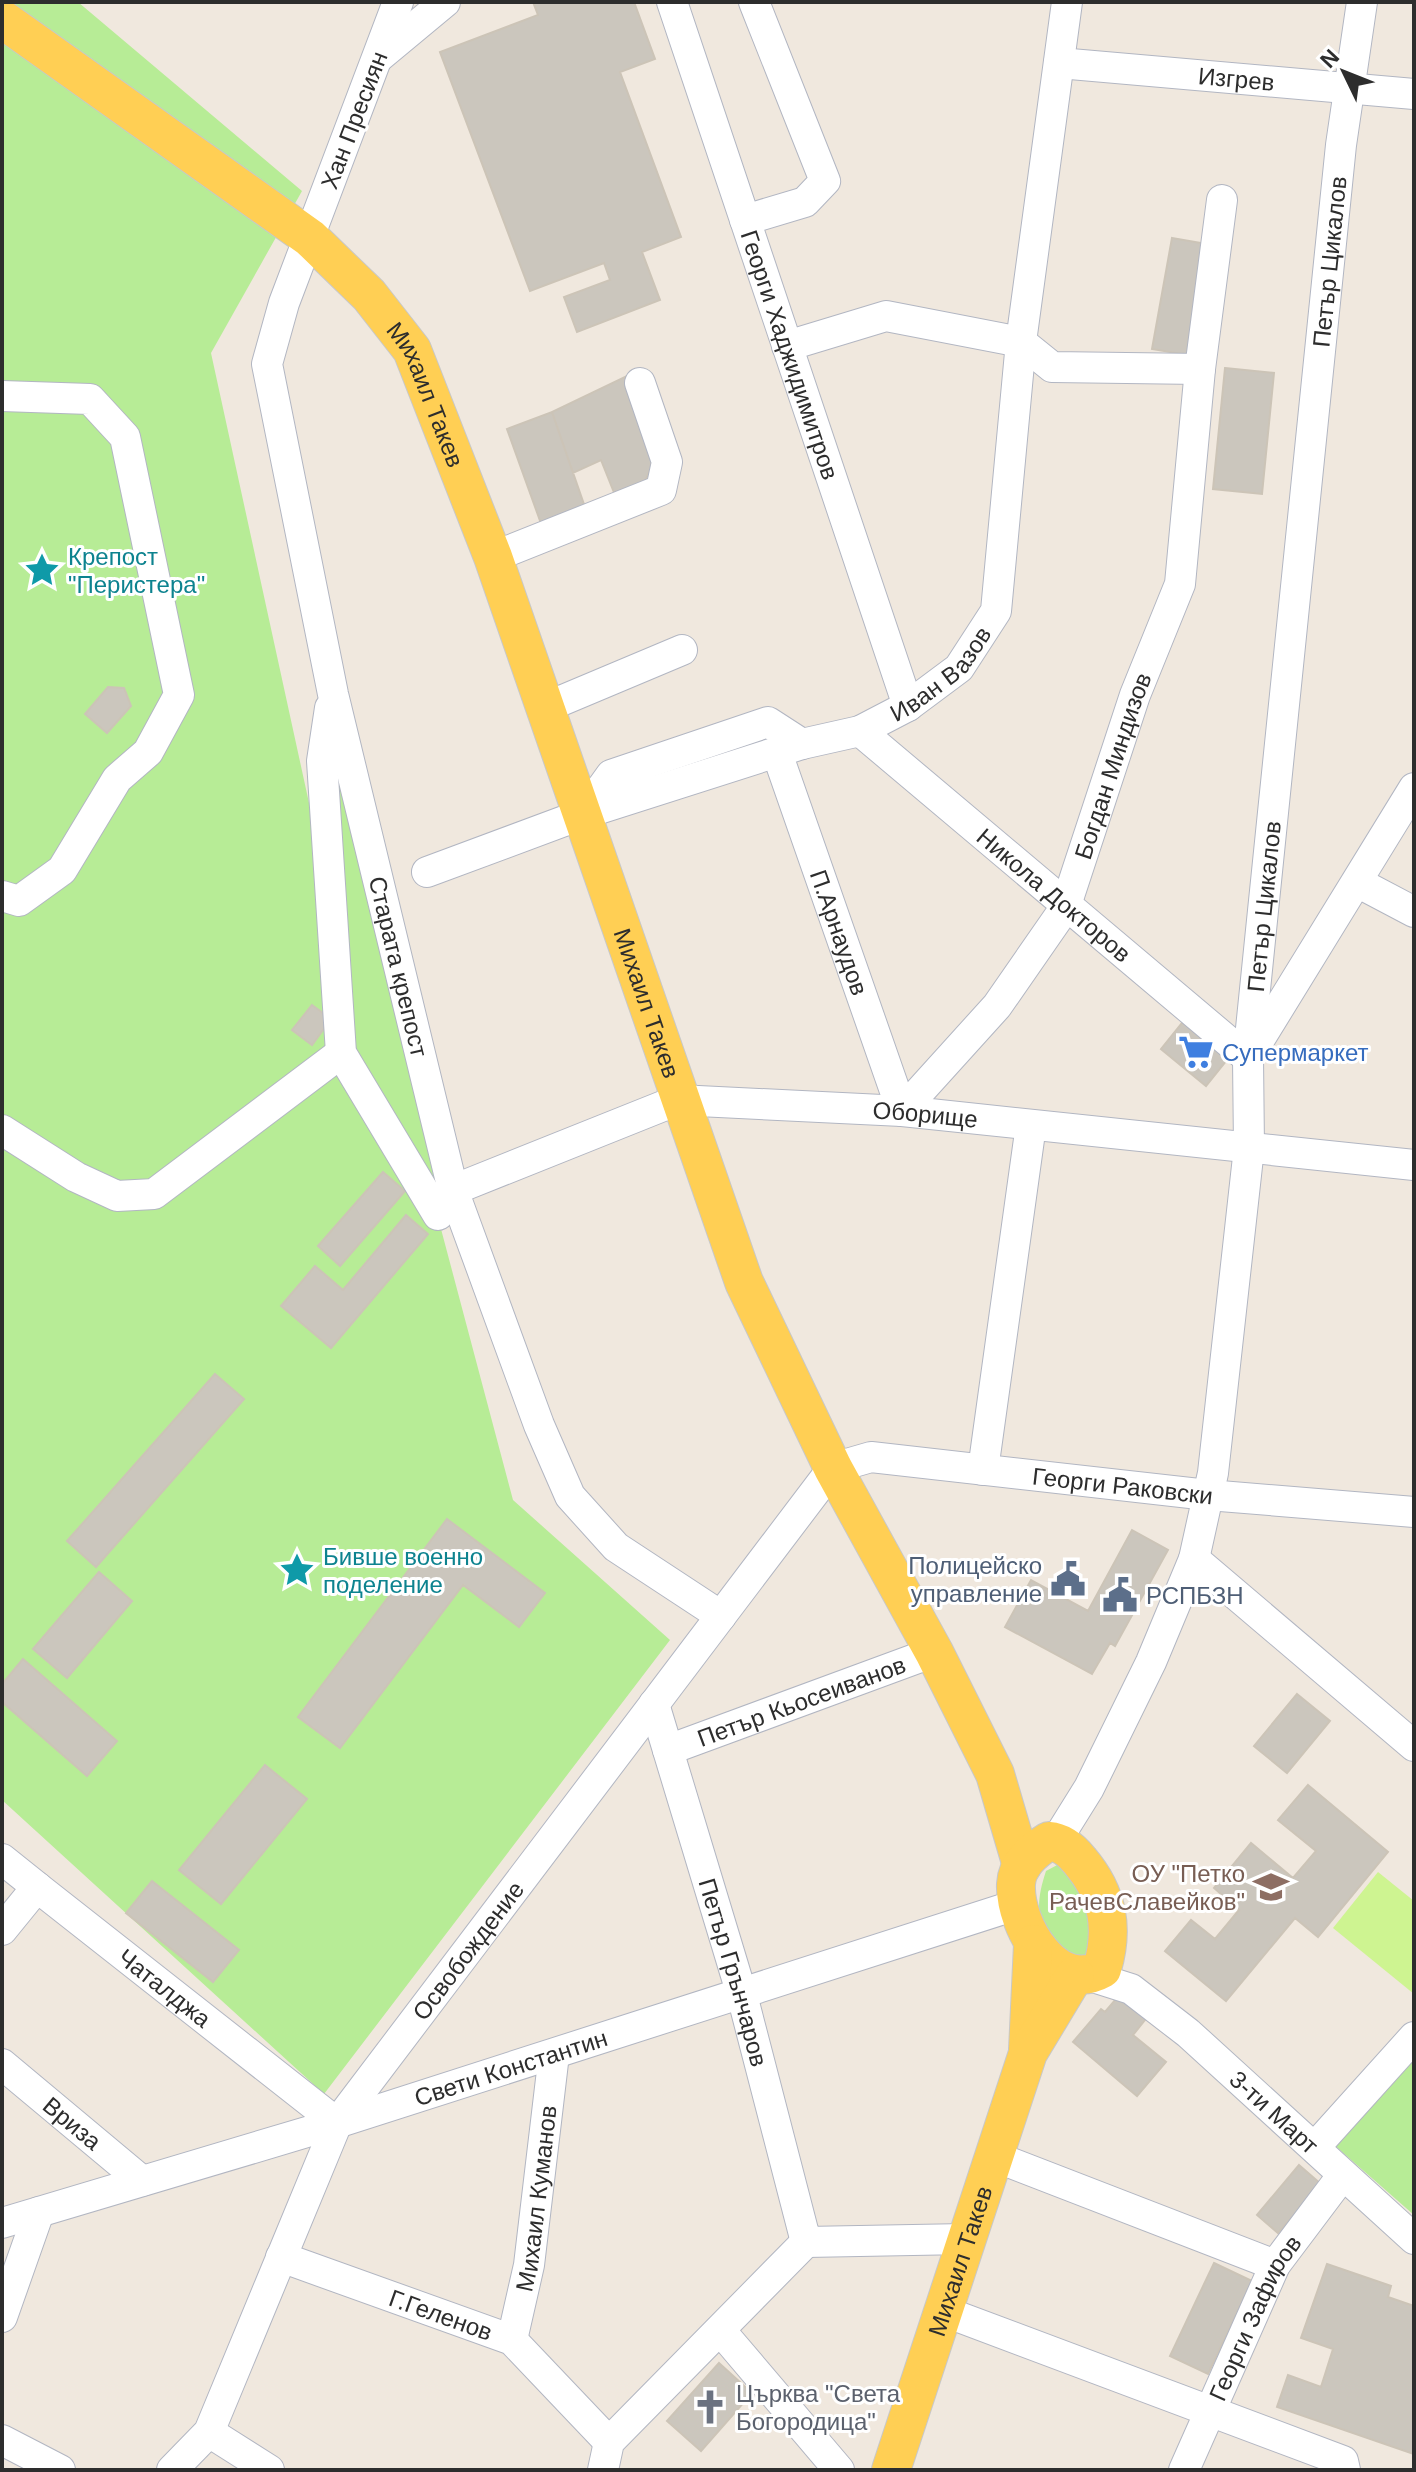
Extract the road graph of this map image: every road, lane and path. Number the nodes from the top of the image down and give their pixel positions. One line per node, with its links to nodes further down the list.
1 (398, 2): 8 (street, Хан Пресиян)
2 (445, 2): 8 (street)
3 (672, 2): 13 (street, Георги Хаджидимитров)
4 (754, 2): 13 (street)
5 (1067, 2): 9 (street, Иван Вазов)
6 (1362, 2): 10 (street, Петър Цикалов)
7 (2, 19): 14 (main road, Михаил Такев)
8 (378, 57): 14 (street, Хан Пресиян)
9 (1059, 63): 10 (street, Изгрев); 15 (street, Иван Вазов)
10 (1350, 88): 11 (street, Изгрев); 35 (street, Петър Цикалов)
11 (1414, 94)
12 (1222, 200): 17 (street, Богдан Миндизов)
13 (745, 220): 16 (street, Георги Хаджидимитров)
14 (310, 238): 20 (main road, Михаил Такев); 22 (street, Старата крепост)
15 (1021, 342): 16 (street); 17 (street); 23 (street, Иван Вазов)
16 (787, 346): 23 (street, Георги Хаджидимитров)
17 (1200, 369): 32 (street, Богдан Миндизов)
18 (640, 383): 20 (street)
19 (2, 396): 31 (street)
20 (493, 557): 24 (main road, Михаил Такев)
21 (682, 650): 24 (street)
22 (333, 694): 34 (street); 42 (street, Старата крепост)
23 (908, 706): 25 (street, Иван Вазов)
24 (544, 708): 28 (main road, Михаил Такев)
25 (860, 731): 26 (street, Иван Вазов); 32 (street, Никола Докторов)
26 (790, 749): 28 (street, Иван Вазов); 37 (street, П.Арнаудов)
27 (1414, 788): 30 (street)
28 (583, 814): 29 (street, Иван Вазов); 36 (main road, Михаил Такев)
29 (427, 872)
30 (1359, 883): 33 (street); 35 (street)
31 (2, 896)
32 (1065, 908): 35 (street, Никола Докторов); 37 (street, Богдан Миндизов)
33 (1414, 912)
34 (341, 1053): 39 (street); 42 (street)
35 (1248, 1058): 40 (street, Петър Цикалов)
36 (678, 1100): 37 (street, Оборище); 42 (street, Оборище); 43 (main road, Михаил Такев)
37 (902, 1111): 38 (street, Оборище)
38 (1031, 1125): 40 (street, Оборище); 44 (street)
39 (2, 1130)
40 (1249, 1148): 41 (street, Оборище); 45 (street, Петър Цикалов)
41 (1414, 1165)
42 (445, 1202): 48 (street, Старата крепост)
43 (833, 1468): 44 (street, Георги Раковски); 48 (street, Освобождение); 49 (main road, Михаил Такев)
44 (983, 1470): 45 (street, Георги Раковски)
45 (1208, 1495): 46 (street, Георги Раковски); 47 (street, Петър Цикалов)
46 (1414, 1512)
47 (1194, 1559): 51 (street); 53 (street, Петър Цикалов)
48 (721, 1616): 50 (street, Освобождение)
49 (934, 1652): 52 (street, Петър Кьосеиванов); 54 (main road, Михаил Такев)
50 (654, 1704): 52 (street, Петър Грънчаров); 67 (street, Освобождение)
51 (1414, 1746)
52 (668, 1750): 62 (street, Петър Грънчаров)
53 (1089, 1788): 54 (street, Петър Цикалов); 56 (street, Петър Цикалов)
54 (1042, 1849): 56 (main road); 58 (main road)
55 (2, 1859): 57 (street, Чаталджа)
56 (1089, 1872): 61 (main road)
57 (37, 1887): 59 (street); 67 (street, Чаталджа)
58 (1019, 1904): 60 (main road); 62 (street, Свети Константин)
59 (2, 1930)
60 (1033, 1944): 61 (main road); 64 (main road, Михаил Такев)
61 (1091, 1965): 64 (main road, Михаил Такев); 68 (street, 3-ти Март)
62 (742, 1995): 65 (street, Свети Константин); 76 (street, Петър Грънчаров)
63 (1414, 2037): 68 (street)
64 (1028, 2053): 69 (main road, Михаил Такев)
65 (554, 2054): 67 (street, Свети Константин); 82 (street, Михаил Куманов)
66 (2, 2064): 71 (street, Вриза)
67 (337, 2123): 71 (street, Свети Константин); 77 (street, Освобождение)
68 (1315, 2147): 70 (street, 3-ти Март)
69 (993, 2156): 74 (main road, Михаил Такев); 78 (street)
70 (1342, 2176): 75 (street, 3-ти Март); 78 (street, Георги Зафиров)
71 (142, 2181): 72 (street, Свети Константин)
72 (39, 2212): 73 (street, Свети Константин); 80 (street)
73 (2, 2223)
74 (966, 2239): 76 (street); 79 (main road, Михаил Такев)
75 (1414, 2239)
76 (806, 2242): 81 (street)
77 (281, 2257): 82 (street, Г.Геленов); 84 (street, Освобождение)
78 (1275, 2265): 83 (street, Георги Зафиров)
79 (943, 2311): 83 (street); 91 (main road, Михаил Такев)
80 (2, 2317)
81 (720, 2330): 86 (street); 90 (street)
82 (512, 2340): 86 (street, Г.Геленов)
83 (1210, 2410): 92 (street, Георги Зафиров); 93 (street)
84 (209, 2432): 88 (street, Освобождение); 89 (street)
85 (2, 2440): 87 (street)
86 (606, 2456)
87 (60, 2470)
88 (172, 2470)
89 (269, 2470)
90 (839, 2470)
91 (891, 2470)
92 (1184, 2470)
93 (1345, 2470)

